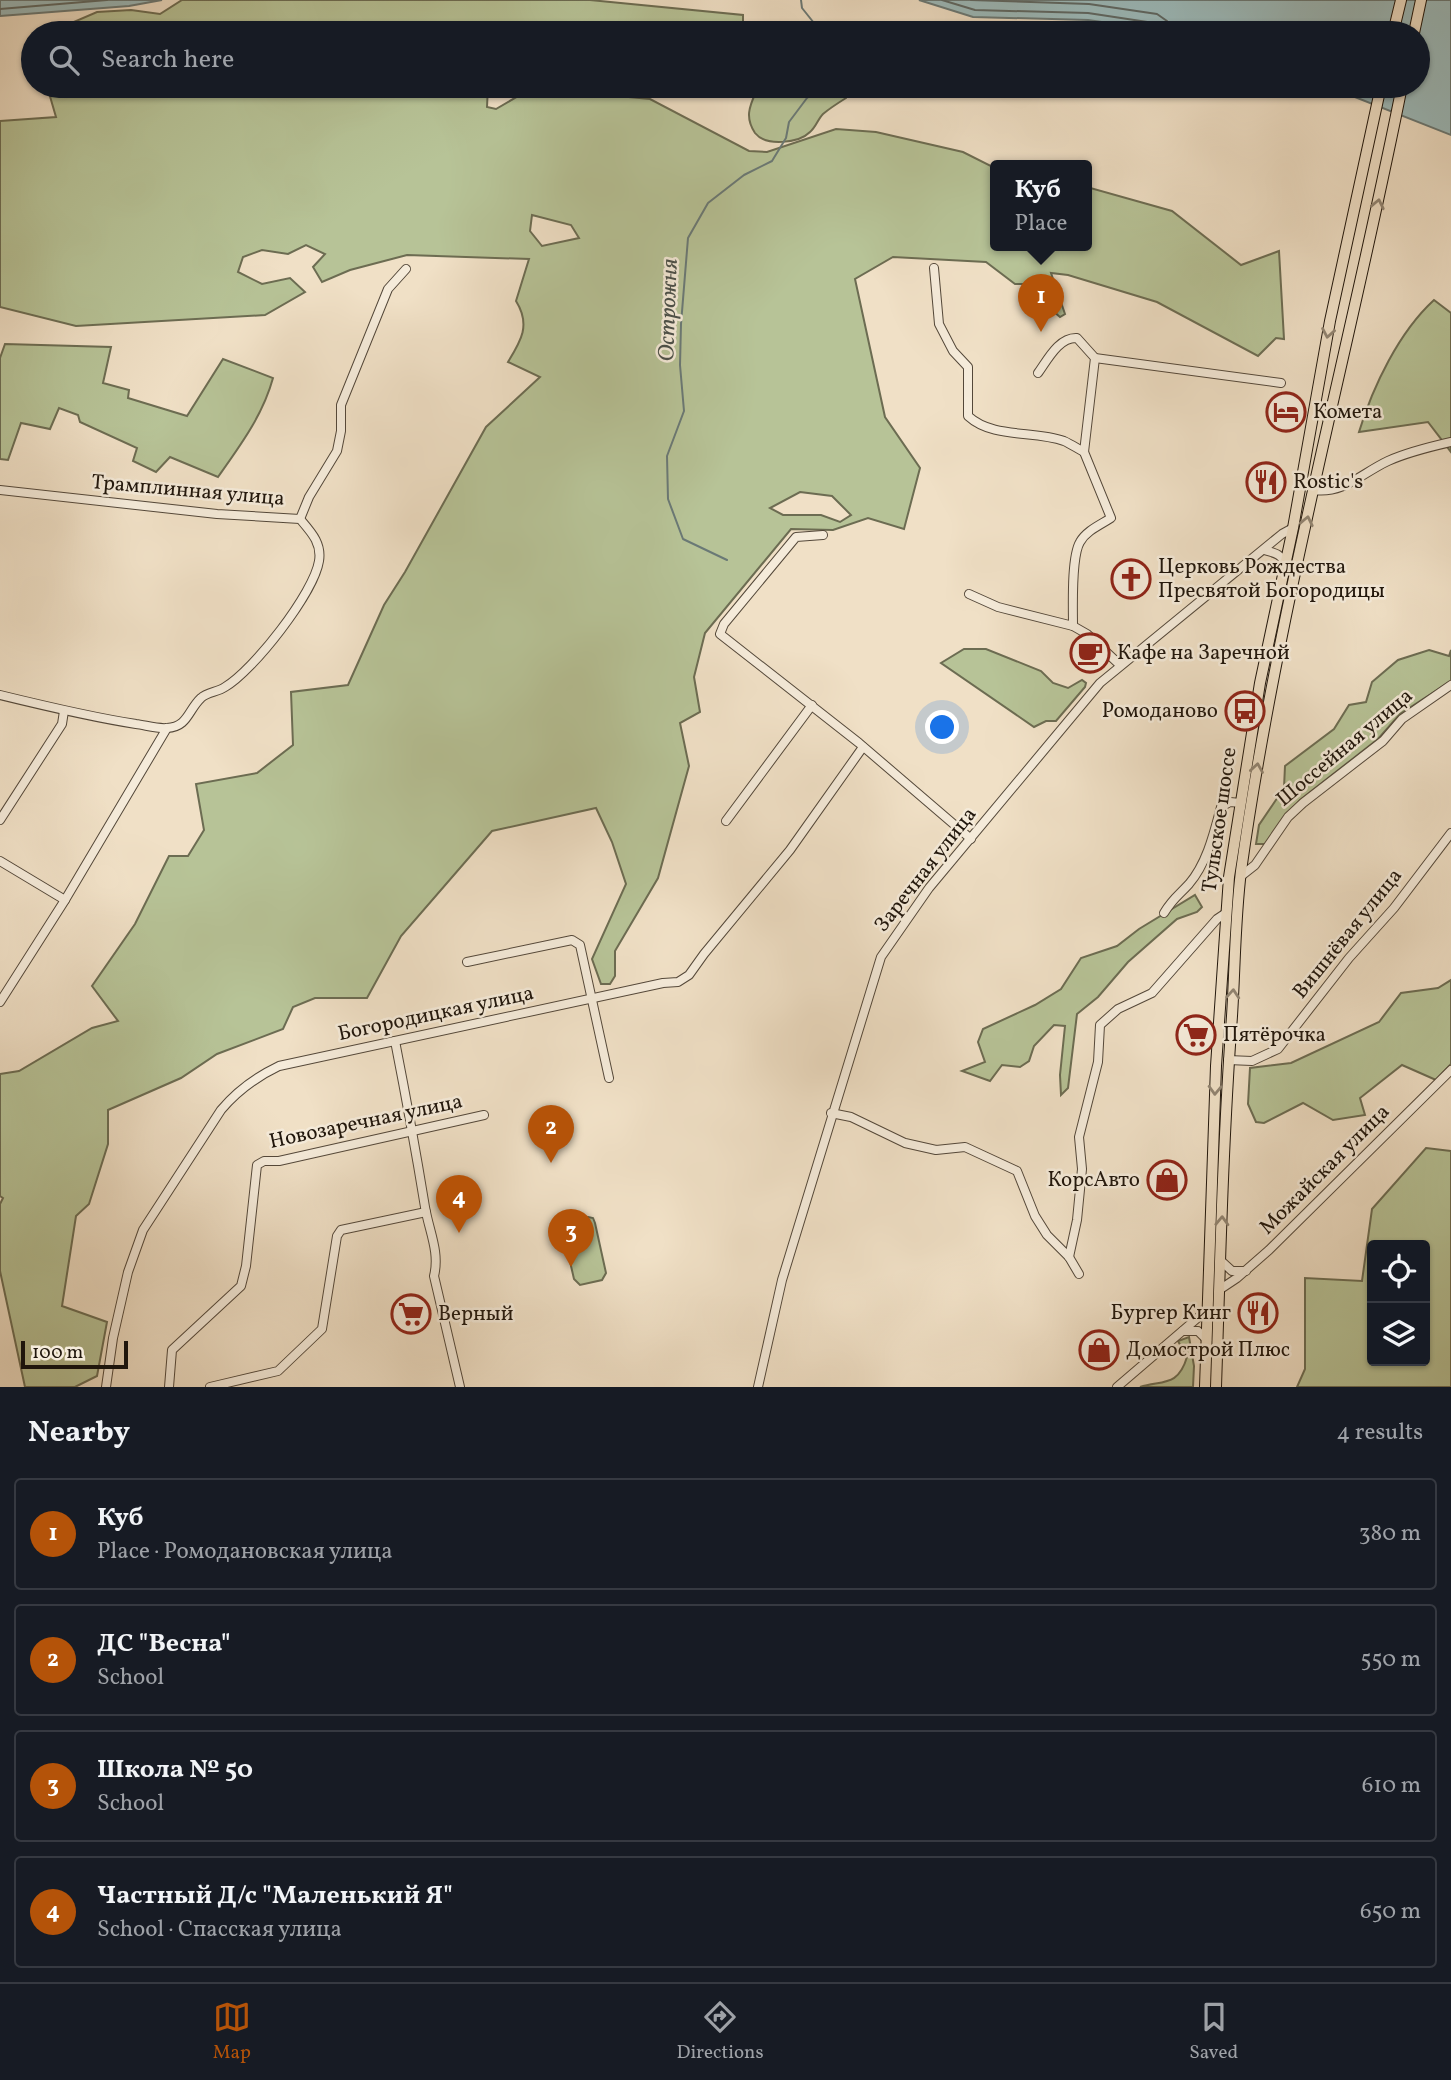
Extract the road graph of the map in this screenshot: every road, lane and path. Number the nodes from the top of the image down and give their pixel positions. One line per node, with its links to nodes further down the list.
1 (1401, 0): 3 (main road)
2 (1421, 0): 4 (main road)
3 (1396, 21)
4 (1416, 21)
5 (1378, 98): 17 (main road, Тульское шоссе, one-way to 17)
6 (1400, 98): 15 (main road, Тульское шоссе, one-way to 6)
7 (934, 268): 13 (street)
8 (406, 269): 16 (street)
9 (1096, 358): 10 (street); 11 (street); 13 (street)
10 (1038, 373)
11 (1281, 383)
12 (1451, 442): 15 (street)
13 (1084, 452): 22 (street)
14 (0, 490): 16 (street, Трамплинная улица)
15 (1314, 490): 36 (main road, Тульское шоссе, one-way to 15)
16 (300, 519): 28 (street, Трамплинная улица)
17 (1293, 528): 19 (street, Заречная улица); 20 (main road, Тульское шоссе)
18 (823, 535): 26 (street)
19 (1264, 550): 20 (street); 23 (street, Заречная улица)
20 (1285, 566): 30 (main road, Тульское шоссе)
21 (969, 594): 22 (street)
22 (1073, 626): 23 (street)
23 (1120, 665): 34 (street, Заречная улица)
24 (1451, 685): 36 (street, Шоссейная улица)
25 (0, 695): 27 (street)
26 (812, 705): 29 (street); 32 (street)
27 (65, 711): 28 (street); 31 (street)
28 (167, 728): 37 (street, Трамплинная улица)
29 (863, 747): 34 (street); 41 (street, Богородицкая улица)
30 (1241, 803): 38 (main road, Тульское шоссе); 39 (street)
31 (0, 820)
32 (726, 821)
33 (1451, 833): 44 (street, Вишнёвая улица)
34 (971, 839): 47 (street, Заречная улица)
35 (0, 861): 37 (street)
36 (1241, 876): 44 (main road, Тульское шоссе, one-way to 36)
37 (65, 900): 42 (street, Трамплинная улица)
38 (1226, 913): 51 (street); 56 (main road, Тульское шоссе, one-way to 56)
39 (1164, 914)
40 (467, 962): 41 (street)
41 (592, 999): 43 (street, Богородицкая улица); 46 (street)
42 (0, 1002)
43 (395, 1041): 49 (street); 60 (street, Богородицкая улица)
44 (1228, 1060): 52 (main road, Тульское шоссе, one-way to 44)
45 (1451, 1070): 53 (street, Можайская улица)
46 (609, 1078)
47 (831, 1113): 51 (street); 64 (street, Заречная улица)
48 (484, 1115): 49 (street, Новозаречная улица)
49 (413, 1130): 50 (street); 61 (street, Новозаречная улица)
50 (426, 1212): 62 (street); 63 (street)
51 (1069, 1257): 54 (street)
52 (1220, 1260): 53 (street); 55 (main road, Тульское шоссе)
53 (1246, 1271): 55 (street, Можайская улица)
54 (1079, 1274)
55 (1219, 1290): 68 (main road, Тульское шоссе)
56 (1208, 1309): 57 (street); 58 (main road, Тульское шоссе)
57 (1182, 1331): 58 (street); 59 (street)
58 (1206, 1340): 67 (main road, Тульское шоссе)
59 (1129, 1376): 65 (street); 66 (street)
60 (106, 1387)
61 (169, 1387)
62 (210, 1387)
63 (460, 1387)
64 (758, 1387)
65 (1117, 1387)
66 (1130, 1387)
67 (1205, 1387)
68 (1216, 1387)

